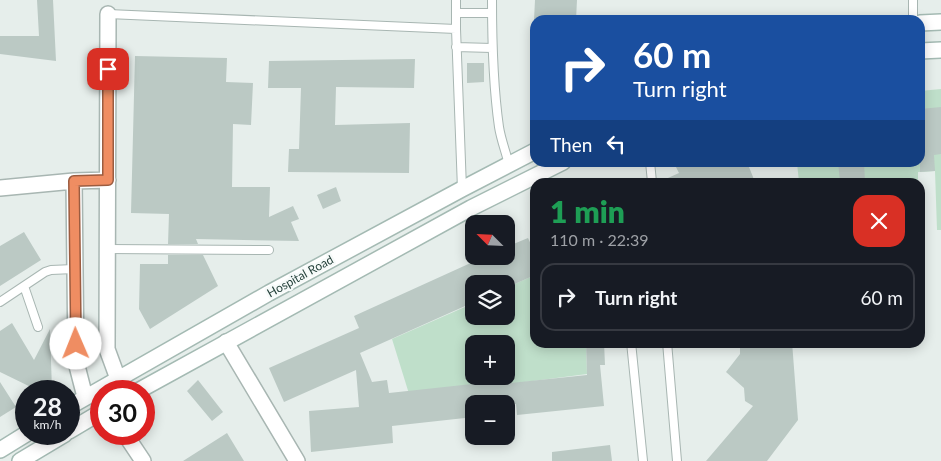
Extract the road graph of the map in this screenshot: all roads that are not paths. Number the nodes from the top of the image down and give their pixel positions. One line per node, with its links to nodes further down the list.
1 (456, 0): 4 (lane)
2 (492, 0): 5 (lane)
3 (913, 0): 7 (lane)
4 (456, 13): 5 (lane); 10 (lane)
5 (492, 13): 12 (lane)
6 (108, 14): 10 (lane); 20 (main road)
7 (913, 15)
8 (941, 22): 9 (main road)
9 (925, 23)
10 (456, 29): 11 (lane)
11 (456, 47): 12 (lane); 23 (lane)
12 (492, 48): 16 (lane)
13 (941, 50): 14 (main road)
14 (925, 51)
15 (530, 154): 16 (main road, Hospital Road)
16 (509, 165): 23 (main road, Hospital Road)
17 (553, 167): 19 (main road, Hospital Road)
18 (530, 178): 30 (main road, Hospital Road)
19 (531, 178)
20 (108, 180): 21 (main road); 24 (main road)
21 (74, 181): 22 (main road); 26 (main road)
22 (0, 188)
23 (462, 189): 33 (main road, Hospital Road)
24 (107, 249): 25 (lane); 33 (main road)
25 (269, 250)
26 (74, 269): 27 (lane); 35 (main road)
27 (24, 286): 28 (lane); 29 (lane)
28 (0, 302)
29 (38, 327)
30 (226, 342): 34 (main road, Hospital Road); 43 (main road)
31 (631, 348): 44 (lane)
32 (668, 348): 45 (lane)
33 (118, 379): 35 (main road, Hospital Road)
34 (155, 382)
35 (85, 397): 36 (main road, Hospital Road)
36 (80, 400)
37 (15, 441): 40 (main road)
38 (47, 445): 41 (main road)
39 (132, 445): 42 (main road)
40 (0, 450)
41 (20, 461)
42 (143, 461)
43 (297, 461)
44 (642, 461)
45 (677, 461)

